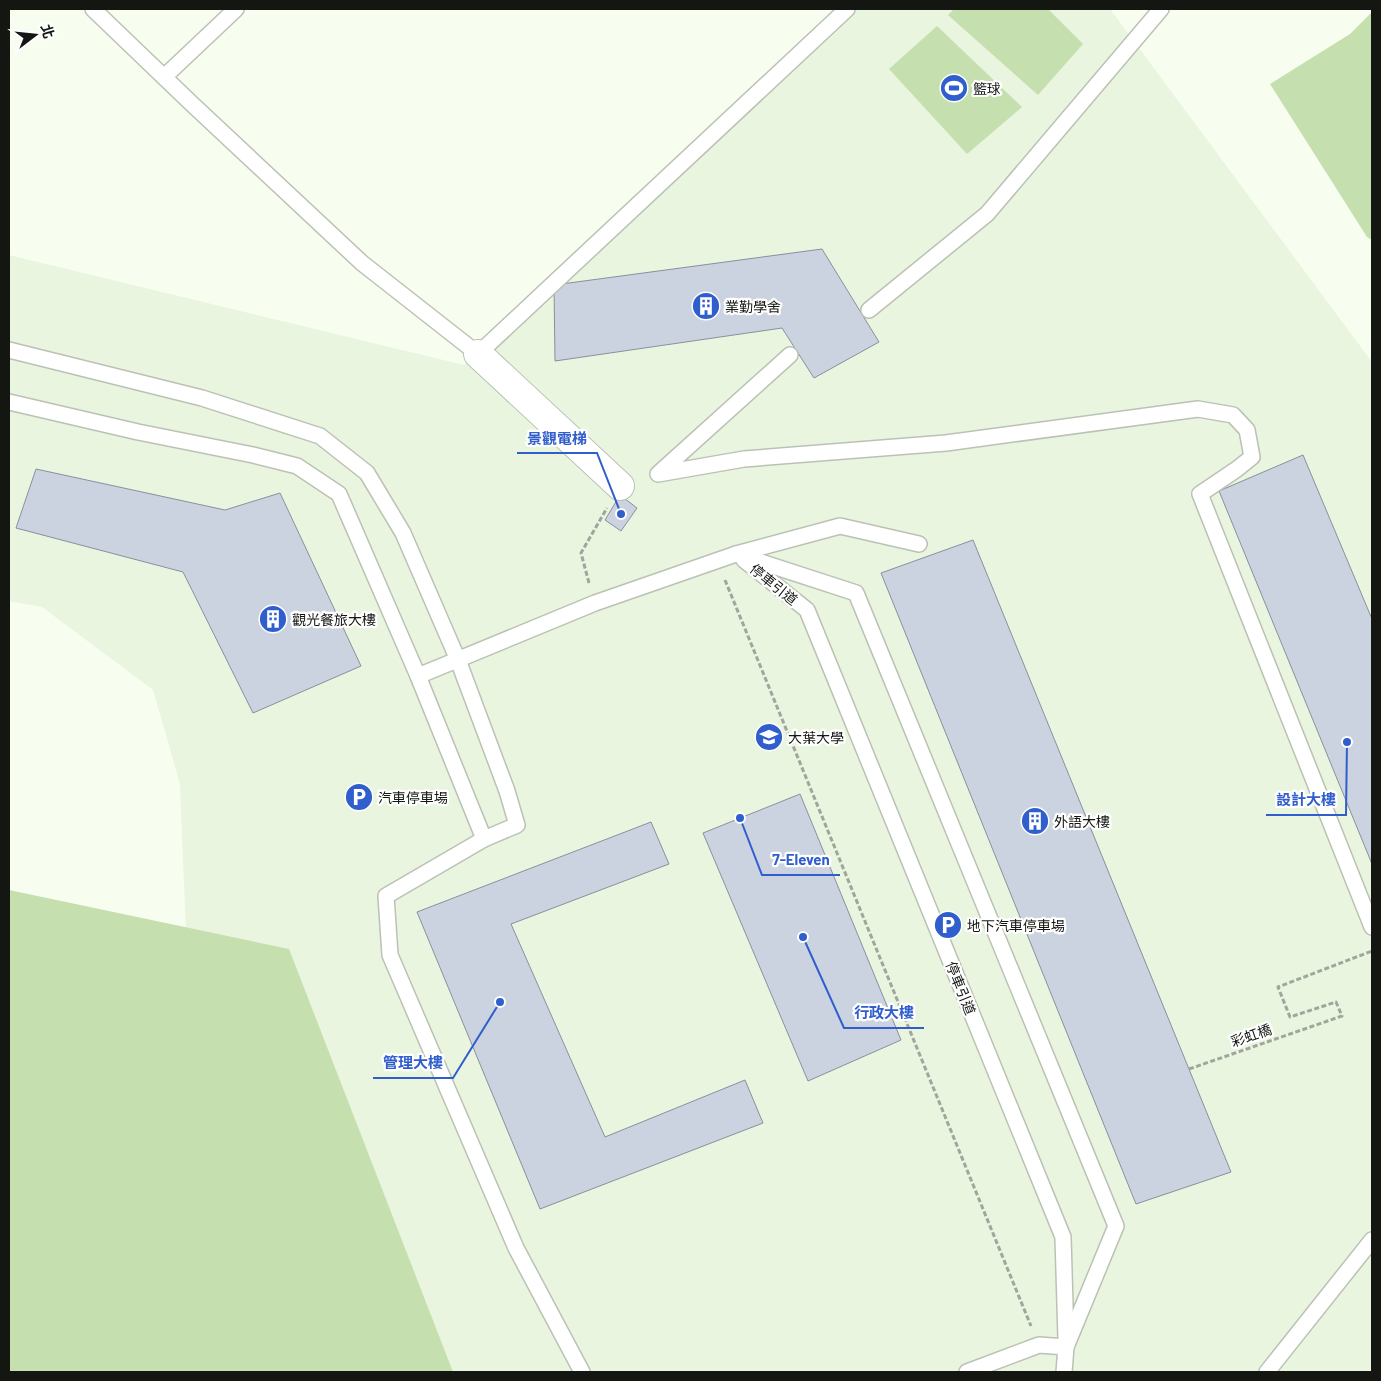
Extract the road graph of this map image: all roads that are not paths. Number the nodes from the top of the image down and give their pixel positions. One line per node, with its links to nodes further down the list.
1 (93, 9): 5 (lane)
2 (236, 9): 5 (lane)
3 (847, 9): 8 (lane)
4 (1161, 9): 6 (lane)
5 (164, 77): 8 (lane)
6 (869, 310)
7 (9, 350): 14 (lane)
8 (478, 354): 11 (street)
9 (790, 355): 17 (lane)
10 (9, 402): 15 (lane)
11 (620, 486)
12 (919, 544): 13 (lane)
13 (736, 554): 14 (lane); 19 (lane, 停車引道); 19 (lane)
14 (458, 660): 15 (lane); 16 (lane)
15 (418, 676): 16 (lane)
16 (484, 838): 20 (lane)
17 (1372, 926)
18 (1372, 1240): 23 (lane)
19 (1066, 1347): 21 (lane); 22 (lane)
20 (582, 1372)
21 (968, 1372)
22 (1064, 1372)
23 (1267, 1372)

